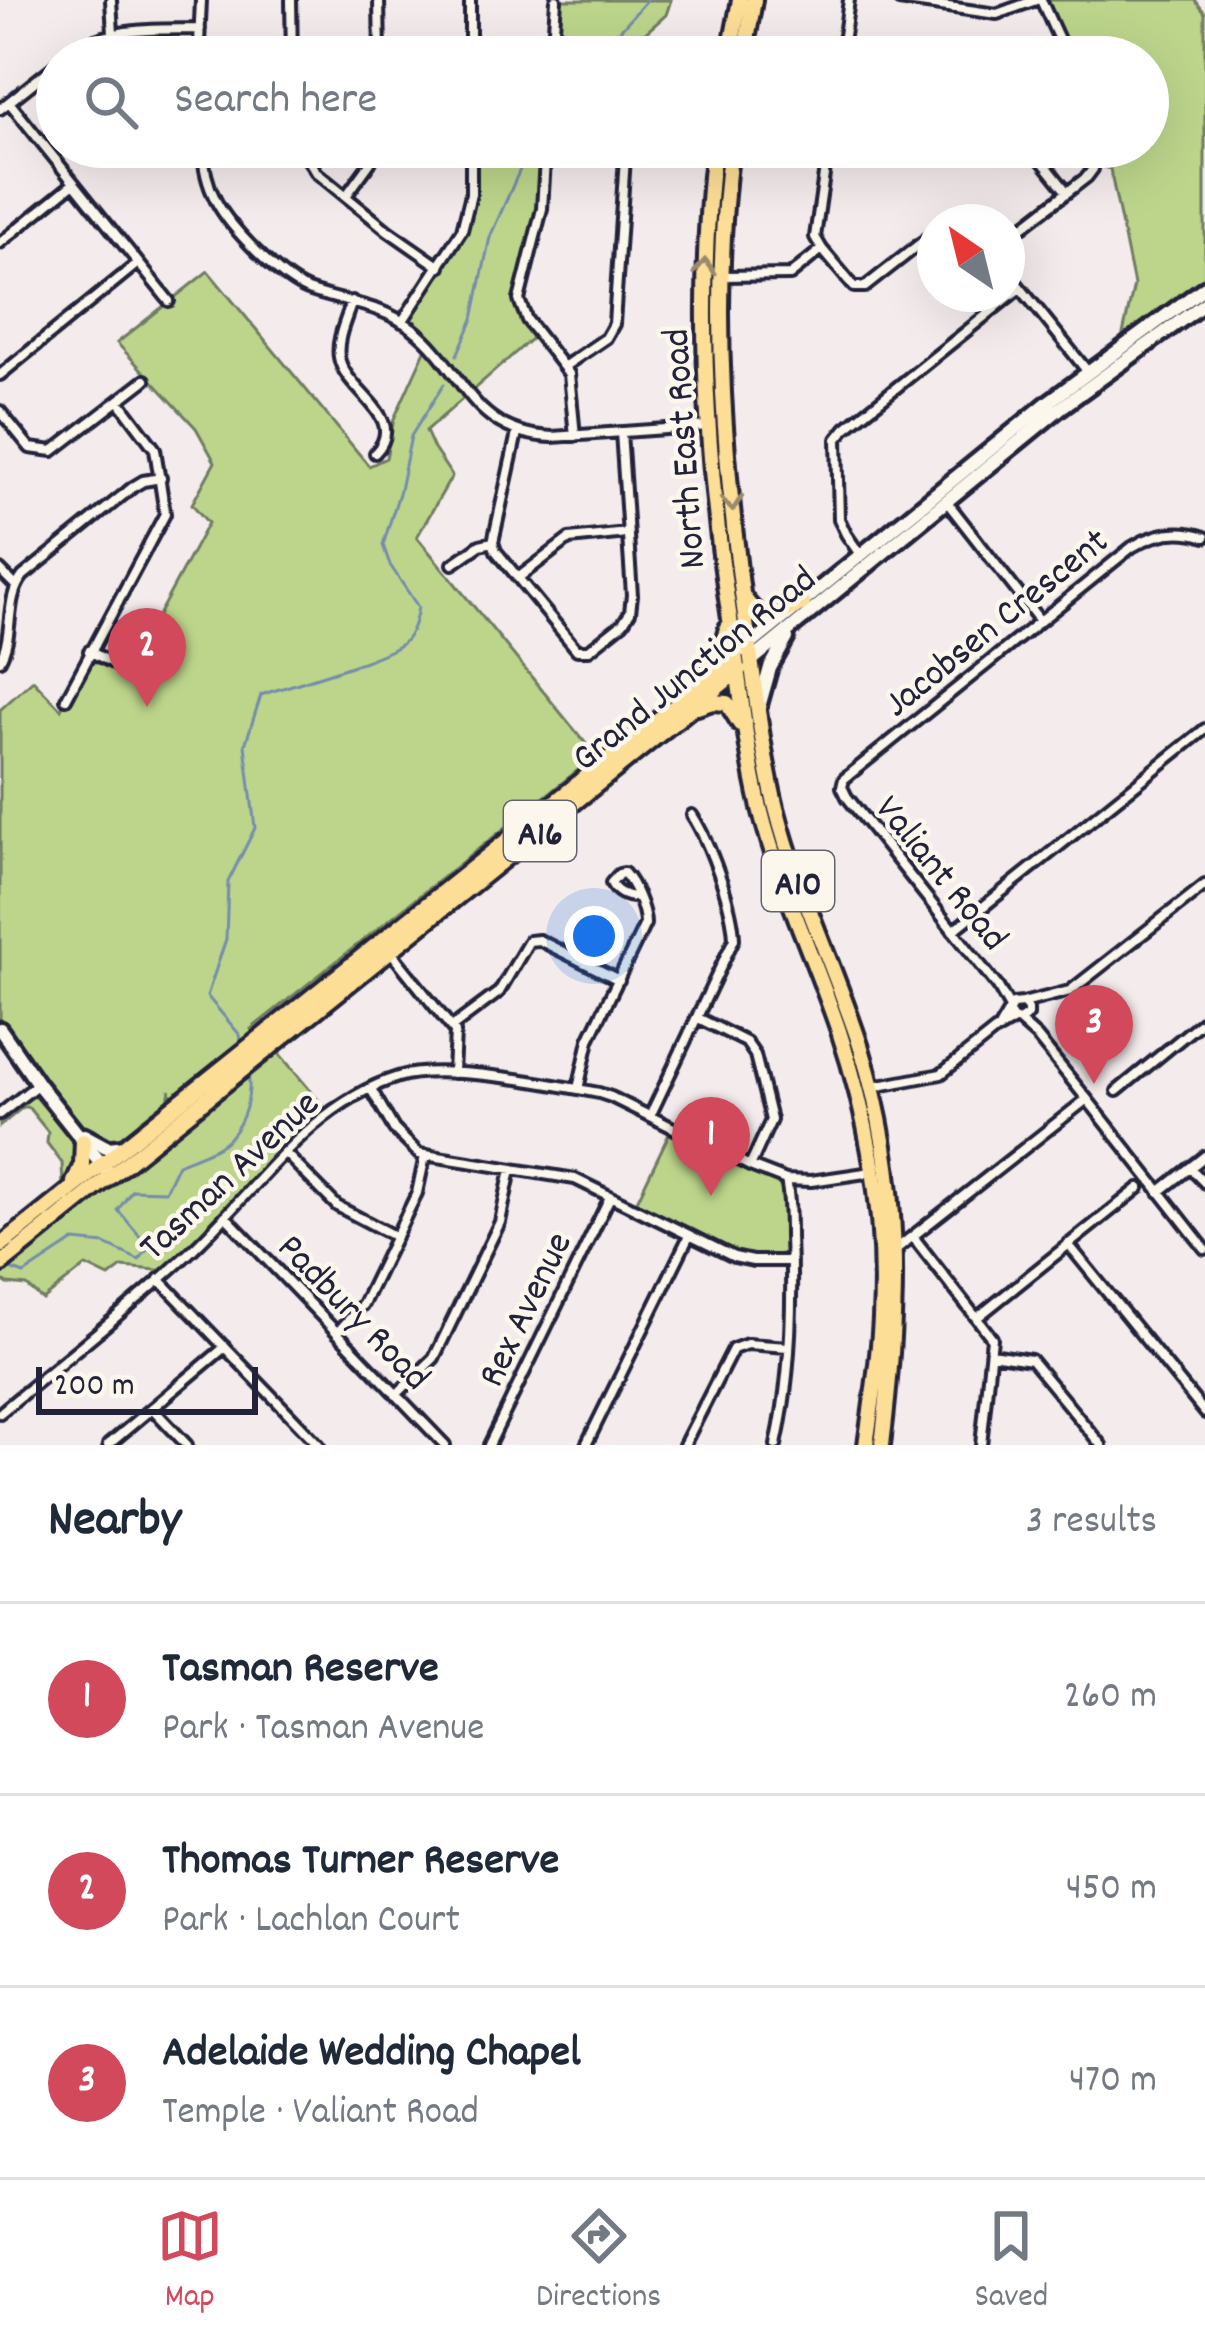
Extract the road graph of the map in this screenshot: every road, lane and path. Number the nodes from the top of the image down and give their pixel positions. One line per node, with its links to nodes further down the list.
1 (111, 0): 13 (street)
2 (201, 0): 12 (street)
3 (291, 0): 16 (street)
4 (380, 0): 17 (street)
5 (470, 0): 18 (street)
6 (556, 0): 19 (street)
7 (740, 0): 20 (highway)
8 (754, 0): 21 (highway)
9 (849, 0): 22 (street)
10 (899, 0): 11 (street)
11 (1038, 0): 23 (street)
12 (200, 28): 13 (street); 15 (street)
13 (113, 33): 14 (street)
14 (104, 36)
15 (200, 36)
16 (292, 36)
17 (380, 36)
18 (470, 36)
19 (553, 36)
20 (733, 36)
21 (748, 36)
22 (844, 36)
23 (1056, 36)
24 (36, 81): 25 (street)
25 (9, 102): 26 (street); 27 (street)
26 (0, 109)
27 (36, 136)
28 (62, 168): 40 (street)
29 (204, 168): 53 (street)
30 (313, 168): 42 (street)
31 (366, 168): 42 (street)
32 (471, 168): 48 (street)
33 (544, 168): 58 (street)
34 (624, 168): 58 (street)
35 (723, 168): 65 (highway, North East Road / A10, one-way to 35)
36 (726, 168): 49 (highway, North East Road / A10)
37 (825, 168): 46 (street)
38 (1048, 168): 41 (street)
39 (1094, 168): 41 (street)
40 (74, 183): 44 (street); 47 (street)
41 (1067, 192): 43 (street)
42 (346, 196): 48 (street)
43 (1025, 225)
44 (0, 243)
45 (917, 246): 46 (street)
46 (822, 249): 49 (street)
47 (138, 263): 52 (street); 59 (street)
48 (440, 267): 57 (street)
49 (723, 276): 63 (highway, North East Road / A10)
50 (1205, 287): 55 (main road, Grand Junction Road / A16)
51 (1025, 294): 60 (street)
52 (169, 301)
53 (352, 301): 57 (street); 70 (street)
54 (1204, 304): 55 (main road); 60 (main road, Grand Junction Road / A16)
55 (1177, 308): 60 (main road, Grand Junction Road / A16)
56 (990, 312): 76 (street)
57 (402, 322): 67 (street)
58 (565, 366): 68 (street)
59 (0, 375)
60 (1092, 378): 72 (main road, Grand Junction Road / A16)
61 (145, 380): 62 (street)
62 (118, 401): 64 (street); 71 (street)
63 (724, 405): 65 (highway); 69 (highway, North East Road / A10)
64 (0, 411)
65 (709, 426): 66 (street); 69 (highway); 83 (highway, North East Road / A10)
66 (621, 432): 68 (street); 73 (street)
67 (517, 433): 68 (street); 75 (street)
68 (574, 436)
69 (726, 440): 81 (highway, North East Road / A10, one-way to 81)
70 (375, 453)
71 (160, 478): 80 (street); 86 (street)
72 (942, 496): 76 (main road, Grand Junction Road / A16); 84 (street)
73 (627, 533): 79 (street); 79 (street)
74 (1205, 537): 84 (street, Jacobsen Crescent)
75 (493, 542): 77 (street); 79 (street)
76 (865, 560): 82 (main road, Grand Junction Road / A16); 85 (main road, Grand Junction Road / A16)
77 (453, 564)
78 (0, 569): 80 (street)
79 (518, 578)
80 (15, 585): 87 (street)
81 (742, 593): 82 (highway); 88 (highway, North East Road / A10)
82 (803, 603): 88 (main road, Grand Junction Road / A16)
83 (730, 616): 88 (highway, North East Road / A10); 91 (highway)
84 (1040, 620): 95 (street, Jacobsen Crescent)
85 (799, 622): 88 (main road, Grand Junction Road / A16); 92 (main road)
86 (89, 652): 89 (street); 90 (street)
87 (0, 659)
88 (743, 659): 91 (highway, Grand Junction Road / A16); 92 (highway, North East Road / A10); 94 (highway, North East Road / A10)
89 (132, 673)
90 (66, 699)
91 (687, 705): 94 (highway); 100 (highway, Grand Junction Road / A16)
92 (758, 711): 111 (highway, North East Road / A10)
93 (1205, 729): 99 (street)
94 (746, 734): 107 (highway, North East Road / A10)
95 (843, 792): 99 (street, Valiant Road)
96 (692, 814): 103 (street)
97 (1205, 885): 102 (street)
98 (635, 897): 101 (street)
99 (953, 931): 102 (street, Valiant Road)
100 (387, 946): 105 (street); 109 (highway, Grand Junction Road / A16)
101 (619, 980): 105 (street); 113 (street)
102 (1018, 1011): 111 (street); 115 (street, Valiant Road)
103 (698, 1018): 118 (street); 124 (street)
104 (1205, 1019): 114 (street)
105 (452, 1027): 108 (street)
106 (0, 1029): 110 (main road)
107 (851, 1070): 111 (highway); 116 (highway, North East Road / A10)
108 (453, 1073): 112 (street, Tasman Avenue); 113 (street, Tasman Avenue)
109 (226, 1076): 120 (highway, Grand Junction Road / A16); 127 (highway, Grand Junction Road / A16)
110 (38, 1084): 117 (street); 119 (main road)
111 (872, 1087): 116 (highway); 143 (highway, North East Road / A10)
112 (371, 1089): 121 (street, Tasman Avenue); 122 (street)
113 (578, 1089): 118 (street, Tasman Avenue)
114 (1117, 1091)
115 (1087, 1099): 133 (street, Valiant Road); 139 (street)
116 (861, 1107): 128 (highway, North East Road / A10)
117 (0, 1114)
118 (650, 1116): 124 (street, Tasman Avenue)
119 (77, 1135): 120 (main road); 127 (main road); 132 (highway)
120 (126, 1146): 127 (highway, Grand Junction Road / A16)
121 (284, 1152): 135 (street, Tasman Avenue); 137 (street)
122 (425, 1156): 126 (street); 137 (street)
123 (1205, 1156): 125 (street)
124 (750, 1166): 129 (street, Tasman Avenue)
125 (1190, 1168): 130 (street); 133 (street)
126 (511, 1169): 134 (street); 153 (street)
127 (107, 1171): 132 (highway, Grand Junction Road / A16); 145 (highway, Grand Junction Road / A16)
128 (874, 1172): 129 (street, Tasman Avenue); 138 (highway, North East Road / A10)
129 (786, 1180): 144 (street)
130 (1205, 1183)
131 (1138, 1188): 140 (street)
132 (68, 1192): 141 (highway, Grand Junction Road / A16)
133 (1160, 1192): 142 (street, Valiant Road)
134 (610, 1197): 136 (street); 163 (street, Rex Avenue)
135 (225, 1216): 147 (street, Tasman Avenue); 149 (street, Padbury Road)
136 (689, 1236): 144 (street); 164 (street)
137 (396, 1237): 149 (street)
138 (881, 1238): 143 (highway); 146 (highway, North East Road / A10)
139 (914, 1238): 143 (street); 148 (street)
140 (1068, 1244): 148 (street); 156 (street)
141 (0, 1246)
142 (1205, 1249)
143 (895, 1250): 146 (highway); 168 (highway, North East Road / A10)
144 (791, 1261): 151 (street)
145 (0, 1265)
146 (882, 1277): 167 (highway, North East Road / A10)
147 (159, 1279): 150 (street); 155 (street, Tasman Avenue)
148 (977, 1317): 152 (street)
149 (337, 1333): 153 (street, Padbury Road)
150 (225, 1347): 154 (street); 161 (street)
151 (788, 1347): 165 (street); 166 (street)
152 (991, 1354): 158 (street); 169 (street)
153 (396, 1395): 157 (street, Padbury Road)
154 (152, 1408): 159 (street); 160 (street)
155 (0, 1413)
156 (1205, 1414)
157 (434, 1441): 162 (street, Padbury Road)
158 (1097, 1444)
159 (108, 1445)
160 (187, 1445)
161 (319, 1445)
162 (446, 1445)
163 (489, 1445)
164 (586, 1445)
165 (684, 1445)
166 (776, 1445)
167 (866, 1445)
168 (882, 1445)
169 (981, 1445)

